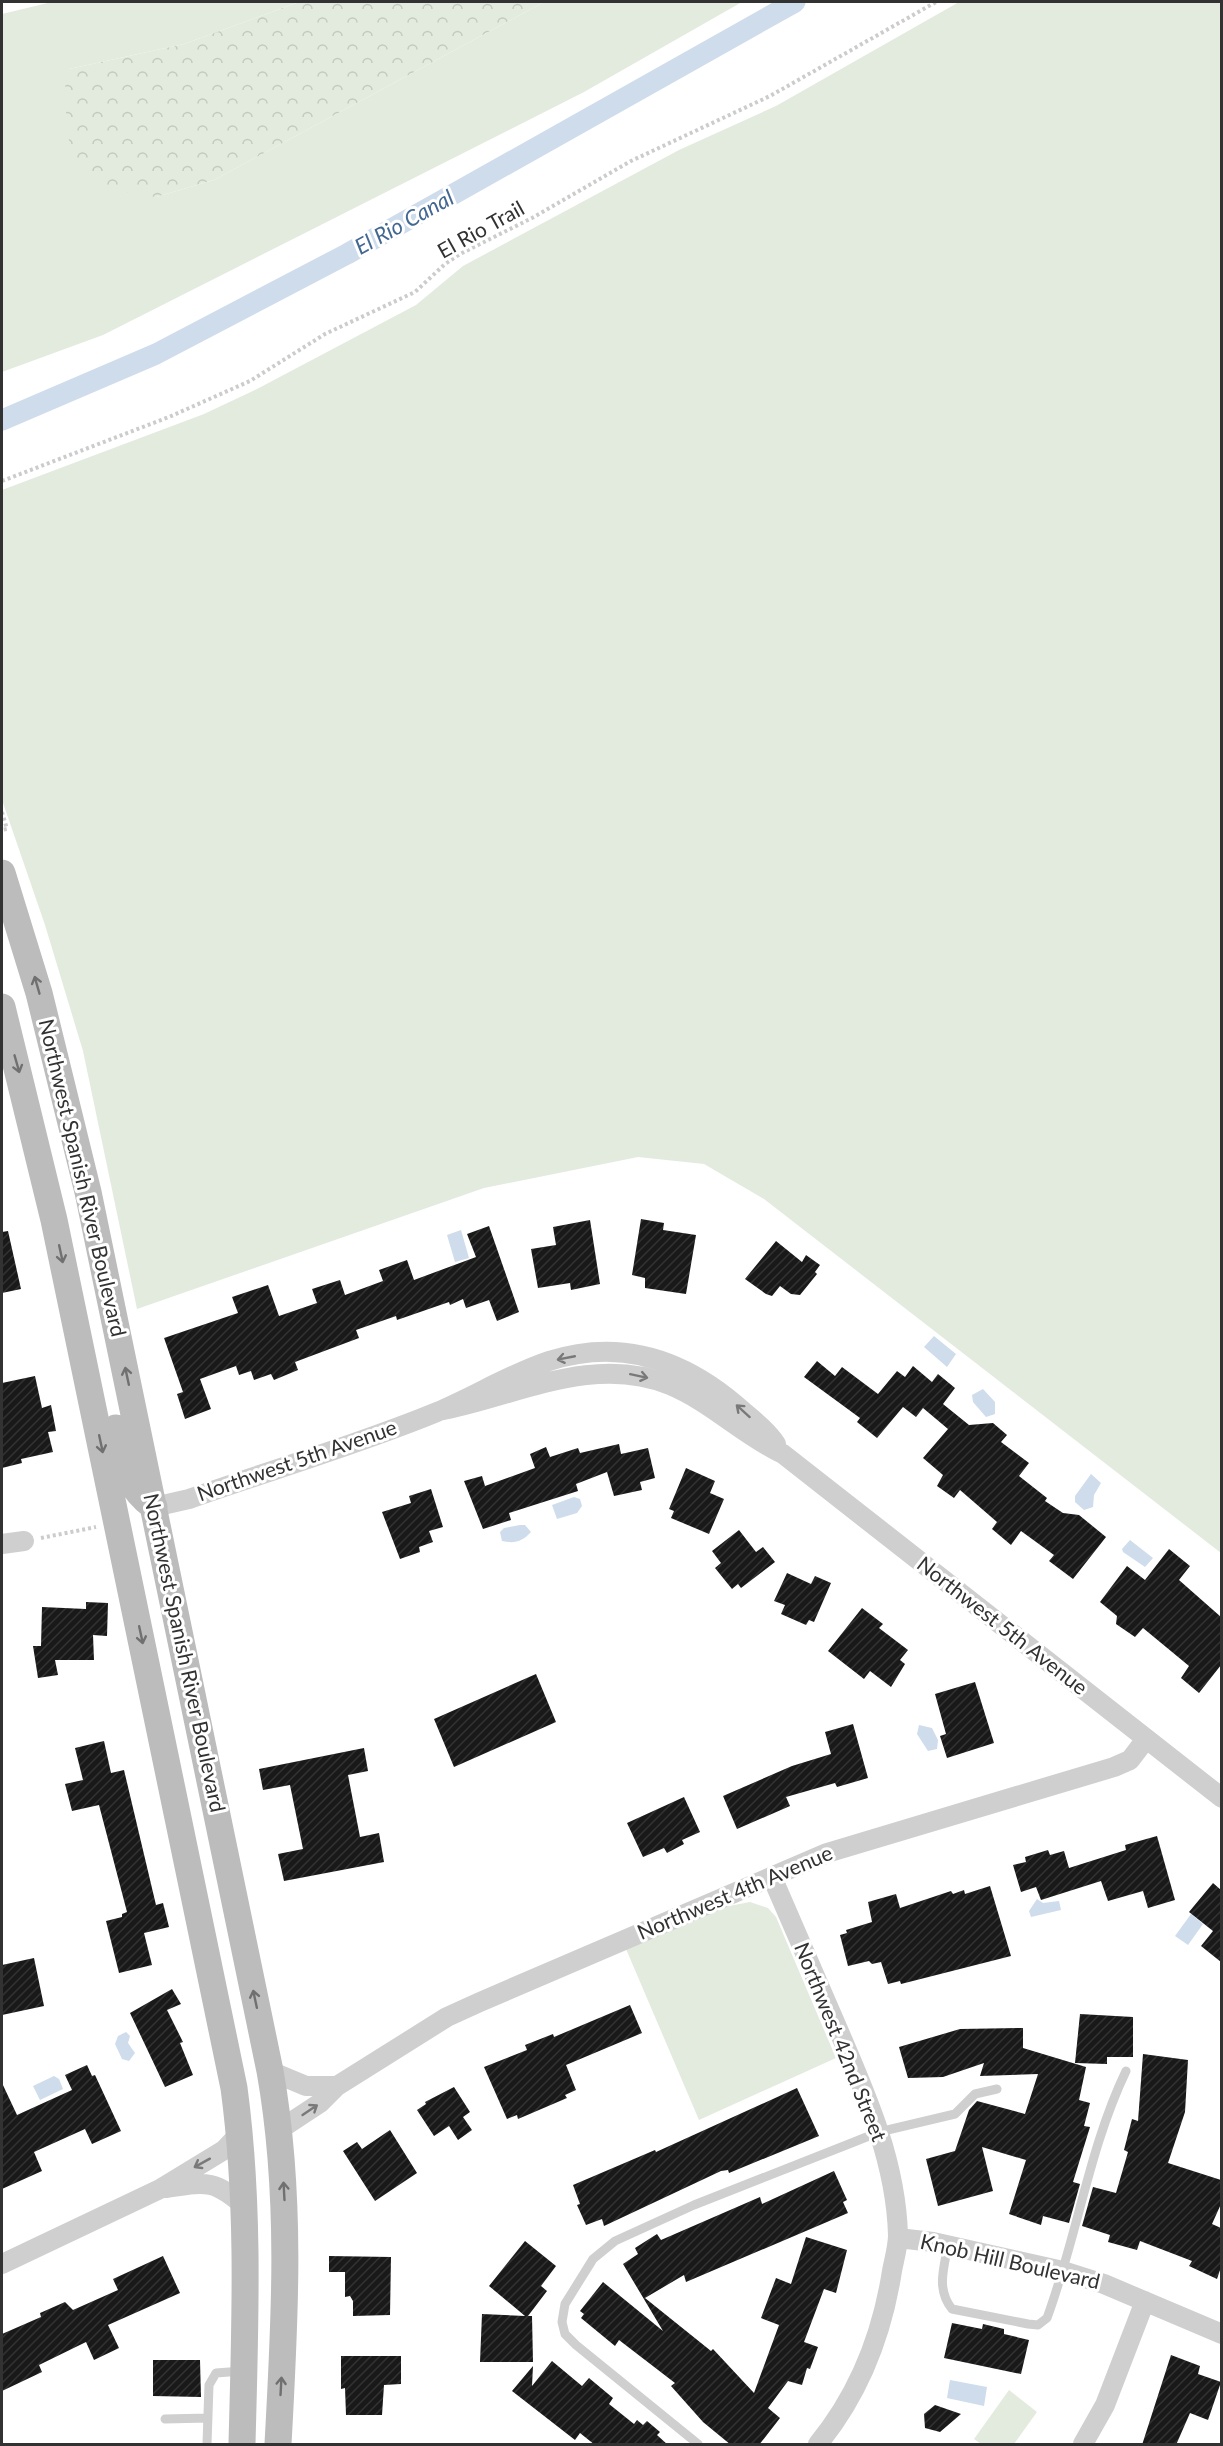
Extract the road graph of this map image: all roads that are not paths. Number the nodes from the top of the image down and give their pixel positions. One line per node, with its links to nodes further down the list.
1 (4, 887): 4 (main road, Northwest Spanish River Boulevard, one-way to 1)
2 (2, 1007): 3 (main road, Northwest Spanish River Boulevard, one-way to 3)
3 (70, 1298): 4 (main road); 16 (main road, Northwest Spanish River Boulevard, one-way to 16)
4 (154, 1507): 7 (street, Northwest 5th Avenue); 10 (main road, Northwest Spanish River Boulevard, one-way to 4)
5 (24, 1541): 6 (street)
6 (2, 1544)
7 (1146, 1739): 8 (street, Northwest 5th Avenue); 9 (street, Northwest 4th Avenue)
8 (1221, 1798)
9 (772, 1877): 12 (street, Northwest 4th Avenue); 15 (street, Northwest 42nd Street)
10 (270, 2071): 12 (street, Northwest 4th Avenue); 14 (main road, Northwest Spanish River Boulevard)
11 (1126, 2071): 22 (lane)
12 (337, 2085): 14 (street, Northwest 4th Avenue, one-way to 12)
13 (997, 2089): 15 (lane)
14 (279, 2130): 30 (main road, Northwest Spanish River Boulevard, one-way to 14)
15 (879, 2132): 19 (street, Northwest 42nd Street); 31 (lane)
16 (240, 2133): 17 (street, one-way to 17); 18 (main road, Northwest Spanish River Boulevard)
17 (160, 2189): 18 (street); 21 (street)
18 (245, 2207): 25 (main road, Northwest Spanish River Boulevard)
19 (898, 2238): 20 (street, Knob Hill Boulevard); 32 (street, Northwest 42nd Street)
20 (948, 2245): 22 (street, Knob Hill Boulevard); 22 (lane)
21 (2, 2264)
22 (1063, 2271): 23 (street, Knob Hill Boulevard)
23 (1145, 2301): 24 (street, Knob Hill Boulevard); 33 (street)
24 (1221, 2331)
25 (244, 2371): 26 (lane); 29 (main road, Northwest Spanish River Boulevard)
26 (208, 2418): 27 (lane); 28 (lane)
27 (165, 2419)
28 (207, 2445)
29 (242, 2445)
30 (278, 2445)
31 (698, 2445)
32 (818, 2445)
33 (1083, 2445)

